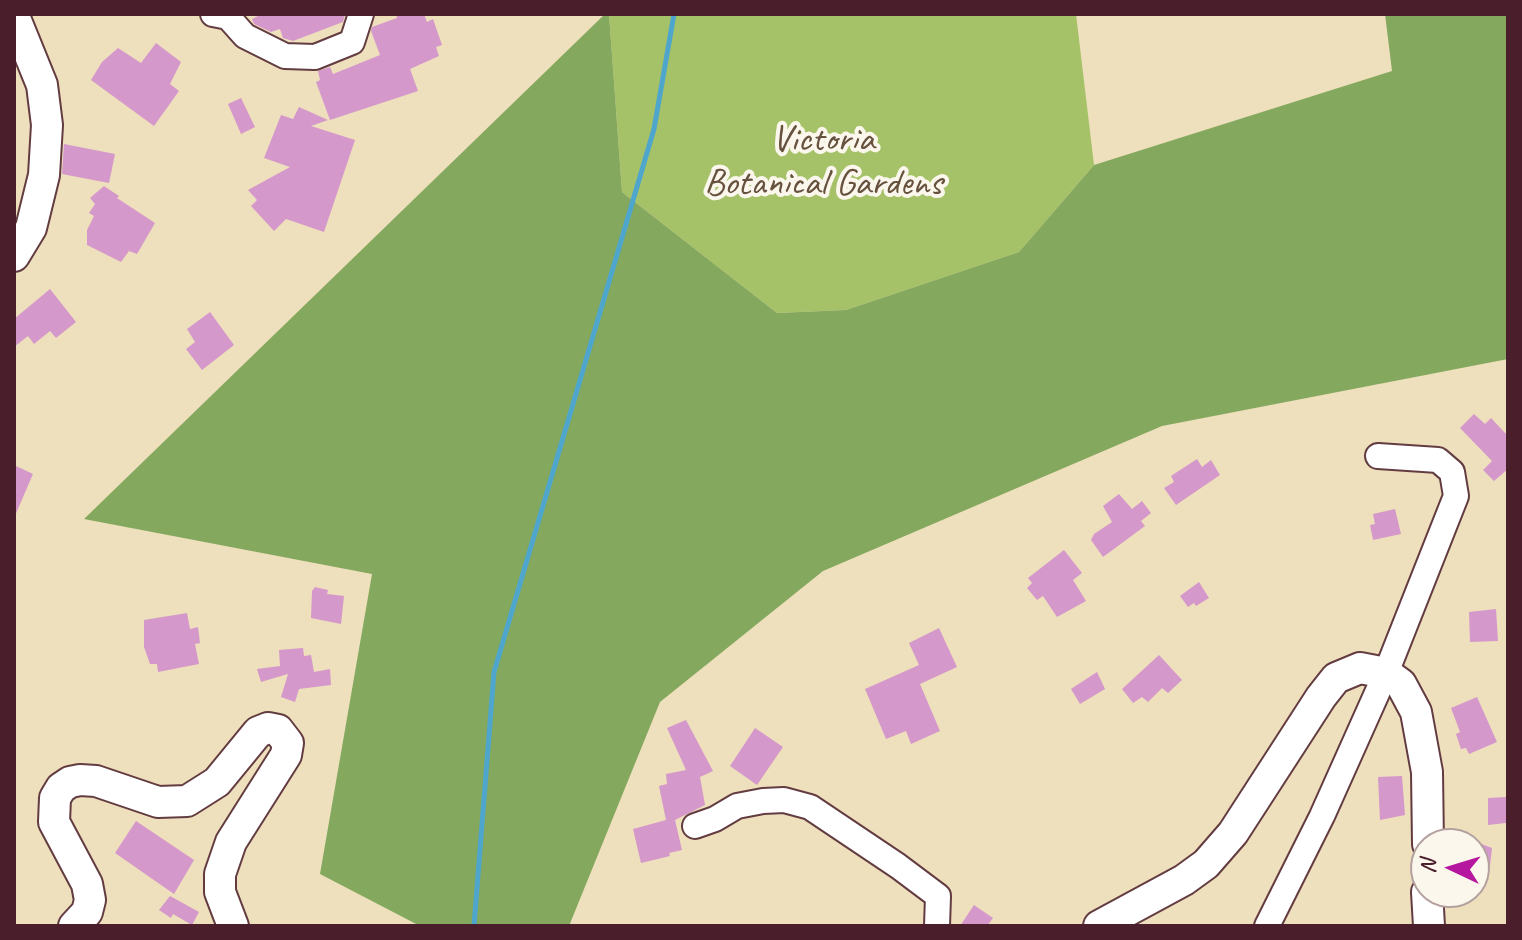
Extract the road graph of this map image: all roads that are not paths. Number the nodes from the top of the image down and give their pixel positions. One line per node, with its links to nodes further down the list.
1 (361, 14): 2 (street)
2 (223, 15)
3 (14, 16): 4 (main road)
4 (14, 256)
5 (1378, 456): 6 (street)
6 (1386, 673): 8 (main road); 12 (main road); 13 (street)
7 (695, 826): 11 (street)
8 (1428, 828)
9 (74, 926): 10 (main road)
10 (233, 926)
11 (937, 926)
12 (1099, 926)
13 (1267, 926)

